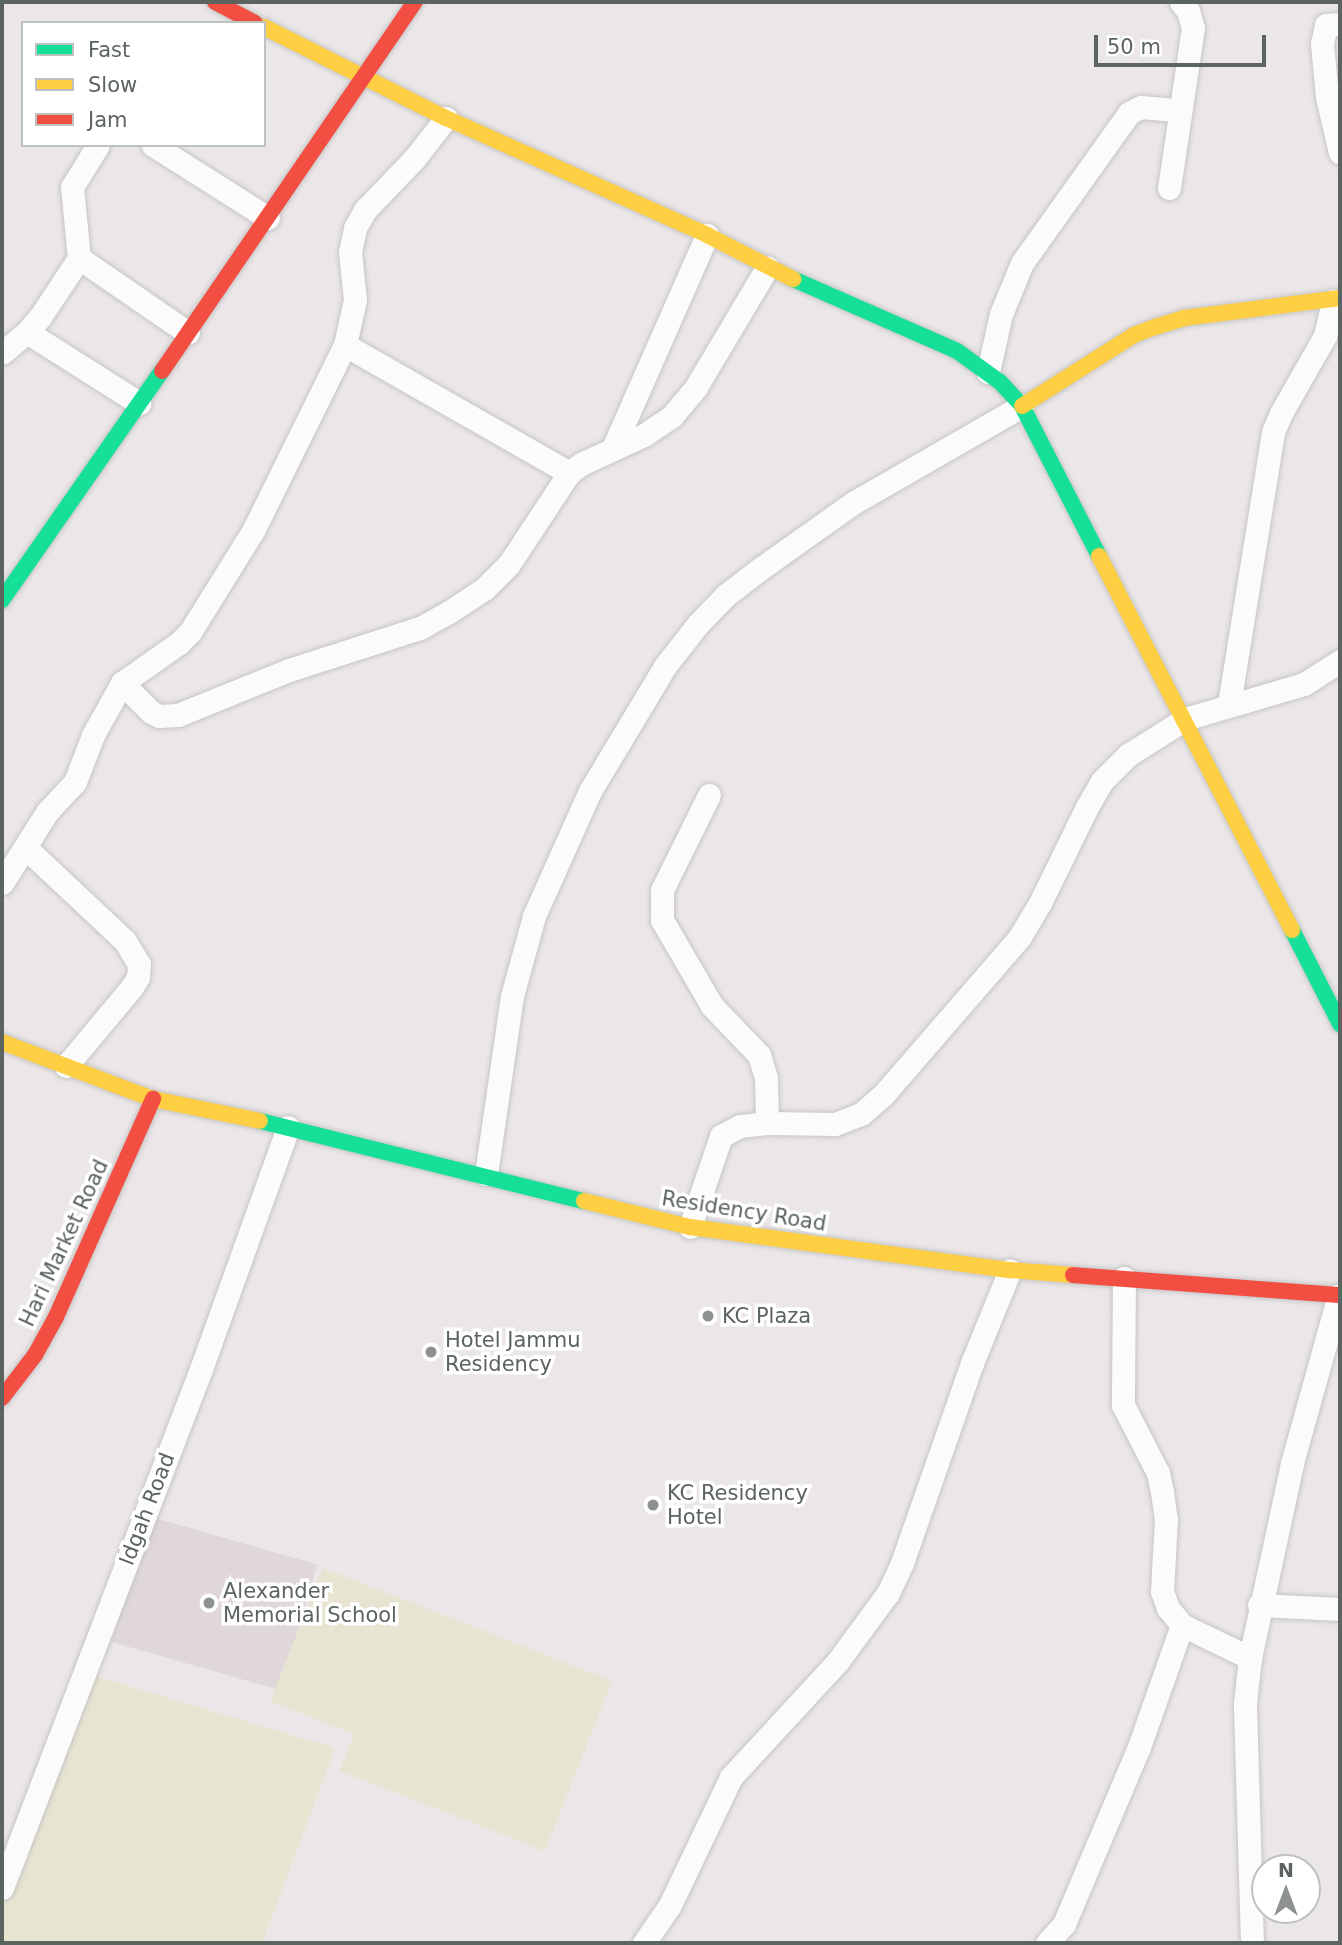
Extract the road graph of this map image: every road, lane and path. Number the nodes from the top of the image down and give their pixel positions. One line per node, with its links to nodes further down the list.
1 (215, 2): 5 (street)
2 (415, 2): 7 (street)
3 (1181, 2): 8 (street)
4 (1335, 16): 12 (street)
5 (251, 21)
6 (266, 28): 7 (street)
7 (365, 79): 9 (street); 14 (street)
8 (1178, 110): 13 (street); 23 (street)
9 (446, 118): 15 (street); 21 (street)
10 (97, 147): 16 (street)
11 (156, 147): 14 (street)
12 (1340, 153)
13 (1169, 188)
14 (268, 218): 20 (street)
15 (707, 234): 17 (street); 26 (street)
16 (79, 258): 19 (street); 20 (street)
17 (767, 268): 23 (street); 26 (street)
18 (1336, 299): 25 (street); 31 (street)
19 (27, 332): 22 (street); 24 (street)
20 (188, 333): 24 (street)
21 (345, 345): 27 (street); 30 (street)
22 (2, 353)
23 (988, 372): 25 (street)
24 (139, 403): 28 (street)
25 (1022, 406): 32 (street); 42 (street)
26 (613, 448): 27 (street)
27 (569, 473): 30 (street)
28 (2, 600)
29 (1340, 661): 31 (street)
30 (122, 683): 34 (street)
31 (1229, 704): 32 (street)
32 (1185, 719): 36 (street); 40 (street)
33 (709, 795): 40 (street)
34 (26, 848): 35 (street); 38 (street)
35 (2, 883)
36 (1340, 1024)
37 (2, 1042): 38 (street, Residency Road)
38 (66, 1066): 39 (street, Residency Road)
39 (153, 1099): 41 (street, Residency Road); 47 (street, Hari Market Road)
40 (767, 1123): 43 (street)
41 (288, 1127): 42 (street, Residency Road); 52 (street, Idgah Road)
42 (486, 1174): 43 (street, Residency Road)
43 (690, 1227): 44 (street, Residency Road)
44 (1010, 1270): 45 (street, Residency Road); 53 (street)
45 (1124, 1278): 46 (street, Residency Road); 50 (street)
46 (1340, 1295): 48 (street)
47 (2, 1398)
48 (1259, 1605): 49 (street); 51 (street)
49 (1340, 1609)
50 (1182, 1625): 51 (street); 54 (street)
51 (1250, 1658): 55 (street)
52 (2, 1888)
53 (644, 1943)
54 (1047, 1943)
55 (1252, 1943)

